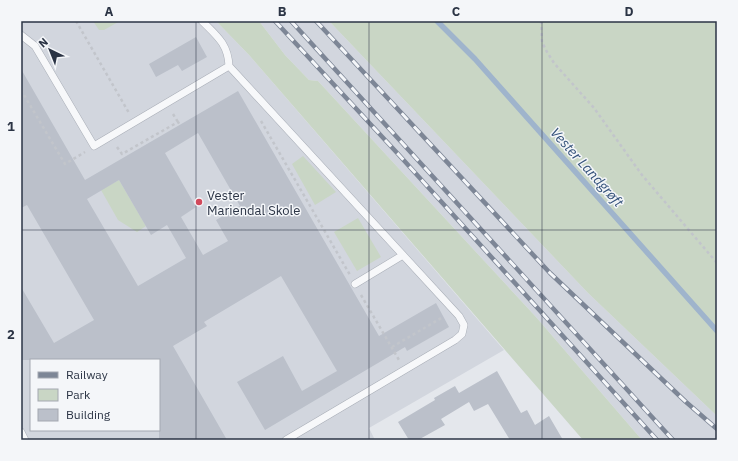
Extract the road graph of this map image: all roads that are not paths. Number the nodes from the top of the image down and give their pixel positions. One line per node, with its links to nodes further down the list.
1 (202, 21): 3 (lane)
2 (21, 35): 3 (lane)
3 (229, 66): 4 (lane)
4 (403, 255): 5 (lane); 8 (lane)
5 (355, 284)
6 (21, 432): 7 (lane)
7 (25, 440)
8 (286, 440)

